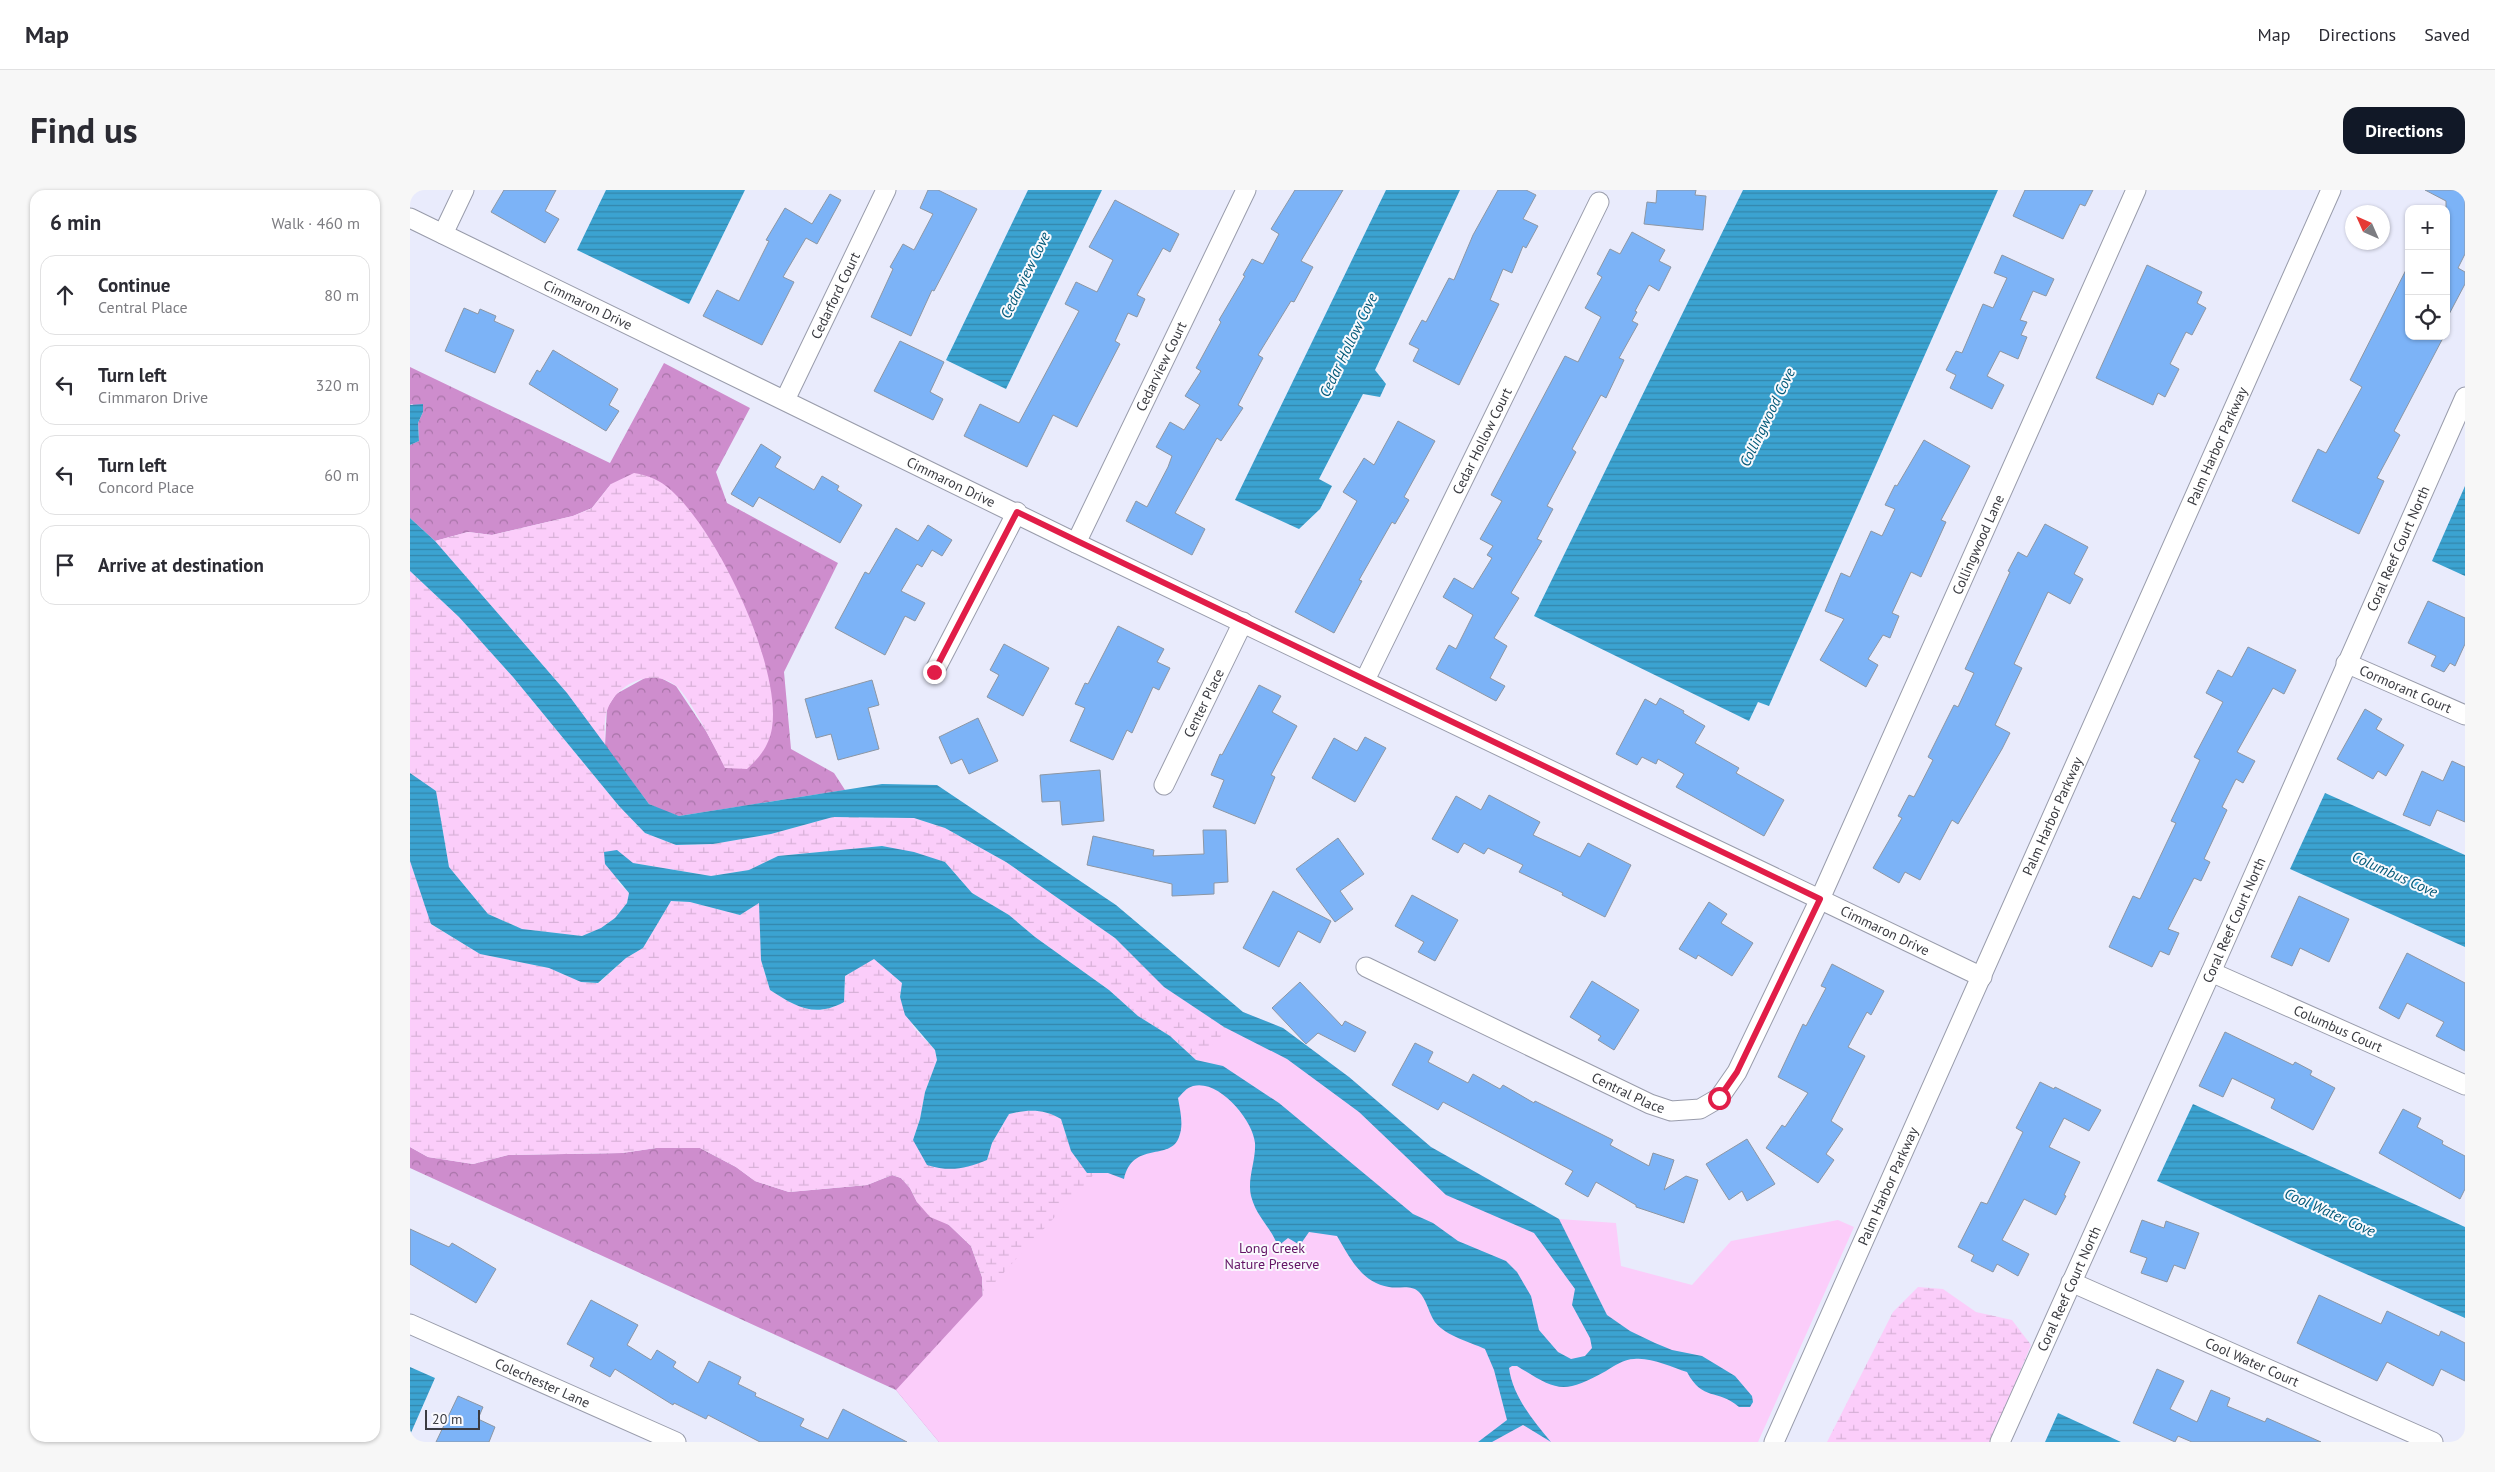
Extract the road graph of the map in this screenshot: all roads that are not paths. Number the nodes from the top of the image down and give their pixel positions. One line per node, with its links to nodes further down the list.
1 (464, 190): 8 (street)
2 (886, 190): 10 (street, Cedarford Court)
3 (1246, 190): 12 (street, Cedarview Court)
4 (2136, 190): 19 (street, Collingwood Lane)
5 (2331, 190): 22 (street, Palm Harbor Parkway)
6 (1599, 202): 16 (street, Cedar Hollow Court)
7 (410, 218): 8 (street, Cimmaron Drive)
8 (443, 234): 10 (street, Cimmaron Drive)
9 (2465, 397): 14 (street, Coral Reef Court North)
10 (785, 400): 11 (street, Cimmaron Drive)
11 (1017, 512): 12 (street, Cimmaron Drive); 15 (street)
12 (1076, 543): 13 (street, Cimmaron Drive)
13 (1243, 622): 16 (street, Cimmaron Drive); 18 (street, Center Place)
14 (2346, 663): 17 (street, Cormorant Court); 21 (street, Coral Reef Court North)
15 (934, 672)
16 (1366, 680): 19 (street, Cimmaron Drive)
17 (2465, 715)
18 (1164, 785)
19 (1820, 899): 20 (street, Central Place); 22 (street, Cimmaron Drive)
20 (1366, 967)
21 (2211, 972): 23 (street, Columbus Court); 24 (street, Coral Reef Court North)
22 (1982, 977): 27 (street, Palm Harbor Parkway)
23 (2465, 1085)
24 (2071, 1282): 28 (street, Coral Reef Court North); 29 (street, Cool Water Court)
25 (410, 1324): 26 (street, Colechester Lane)
26 (676, 1442)
27 (1774, 1442)
28 (2000, 1442)
29 (2432, 1442)

